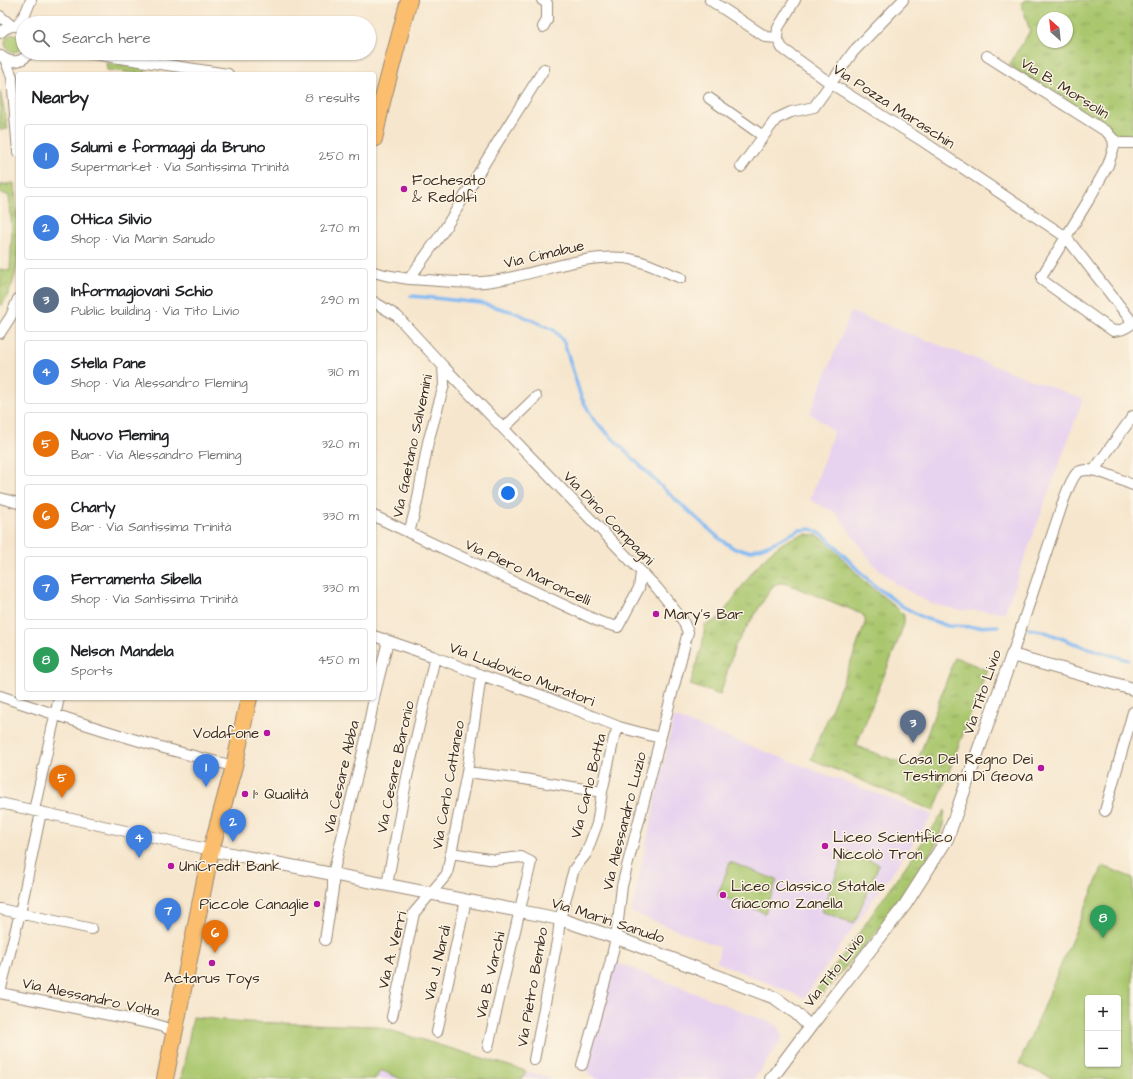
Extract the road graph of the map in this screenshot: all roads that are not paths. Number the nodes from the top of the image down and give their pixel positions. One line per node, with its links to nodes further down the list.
1 (31, 0): 8 (street)
2 (409, 0): 24 (main road)
3 (542, 0): 11 (street)
4 (710, 0): 13 (street)
5 (795, 0): 13 (street)
6 (903, 0): 22 (street)
7 (0, 16): 9 (street)
8 (24, 16)
9 (16, 24)
10 (16, 27): 12 (street)
11 (543, 27)
12 (0, 30)
13 (777, 38): 22 (street, Via Pozza Maraschin)
14 (987, 56): 28 (street, Via B. Morsolin)
15 (2, 57): 16 (street); 21 (street)
16 (16, 60)
17 (23, 60): 21 (street)
18 (130, 60): 20 (street)
19 (544, 69): 34 (street)
20 (207, 72)
21 (12, 77): 26 (street)
22 (830, 83): 27 (street); 31 (street, Via Pozza Maraschin)
23 (709, 98): 27 (street)
24 (378, 101): 25 (main road)
25 (376, 120)
26 (16, 127)
27 (763, 136): 30 (street)
28 (1114, 139): 29 (street); 31 (street, Via B. Morsolin)
29 (1133, 143)
30 (741, 168)
31 (1066, 237): 37 (street, Via Pozza Maraschin); 37 (street, Via Pozza Maraschin)
32 (376, 273): 34 (street, Via Cimabue)
33 (681, 278): 34 (street, Via Cimabue)
34 (409, 279)
35 (376, 303): 39 (street, Via Dino Compagni)
36 (16, 304): 38 (street)
37 (1133, 323)
38 (0, 333)
39 (443, 366): 42 (street, Via Dino Compagni); 48 (street, Via Gaetano Salvemini)
40 (536, 397): 42 (street)
41 (1133, 416): 43 (street)
42 (504, 428): 49 (street, Via Dino Compagni)
43 (1094, 470): 44 (street); 53 (street, Via Tito Livio)
44 (1133, 485)
45 (0, 498): 46 (street)
46 (16, 502)
47 (376, 517): 48 (street, Via Piero Maroncelli)
48 (409, 533): 49 (street, Via Piero Maroncelli)
49 (641, 573): 50 (street, Via Dino Compagni)
50 (688, 632): 65 (street, Via Alessandro Luzio)
51 (376, 637): 52 (street, Via Ludovico Muratori)
52 (385, 639): 54 (street, Via Ludovico Muratori); 56 (street, Via Cesare Abba)
53 (1012, 655): 57 (street); 87 (street, Via Tito Livio)
54 (435, 657): 55 (street, Via Ludovico Muratori); 75 (street, Via Cesare Baronio)
55 (481, 676): 64 (street, Via Ludovico Muratori); 67 (street, Via Carlo Cattaneo)
56 (376, 688)
57 (1133, 689)
58 (0, 696): 63 (street)
59 (58, 700): 63 (street)
60 (249, 700): 66 (main road)
61 (373, 700): 74 (street, Via Cesare Abba)
62 (1133, 712): 71 (street)
63 (55, 714): 66 (street); 70 (street)
64 (619, 727): 65 (street, Via Ludovico Muratori); 68 (street, Via Carlo Botta)
65 (660, 738): 83 (street, Via Alessandro Luzio)
66 (234, 766): 72 (main road)
67 (467, 772): 68 (street); 73 (street, Via Carlo Cattaneo)
68 (602, 792): 81 (street, Via Carlo Botta)
69 (0, 803): 70 (street)
70 (37, 811): 72 (street); 80 (street)
71 (1104, 811)
72 (211, 850): 74 (street, Via Marin Sanudo); 88 (main road)
73 (451, 853): 76 (street, Via Carlo Cattaneo); 79 (street, Via B. Varchi)
74 (333, 874): 75 (street, Via Marin Sanudo); 84 (street)
75 (387, 885): 76 (street, Via Marin Sanudo)
76 (430, 893): 77 (street, Via Marin Sanudo); 86 (street, Via A. Verri)
77 (466, 900): 79 (street, Via Marin Sanudo); 89 (street, Via J. Nardi)
78 (0, 909): 80 (street)
79 (520, 911): 81 (street, Via Marin Sanudo); 90 (street, Via B. Varchi)
80 (20, 913): 82 (street); 85 (street)
81 (560, 919): 83 (street, Via Marin Sanudo); 91 (street, Via Pietro Bembo)
82 (92, 929)
83 (616, 938): 87 (street, Via Marin Sanudo); 92 (street, Via Alessandro Luzio)
84 (325, 940)
85 (0, 992): 88 (street, Via Alessandro Volta)
86 (392, 1017)
87 (810, 1027): 94 (street, Via Tito Livio)
88 (175, 1031): 93 (main road)
89 (437, 1032)
90 (488, 1047)
91 (534, 1060)
92 (582, 1065)
93 (165, 1079)
94 (771, 1079)

